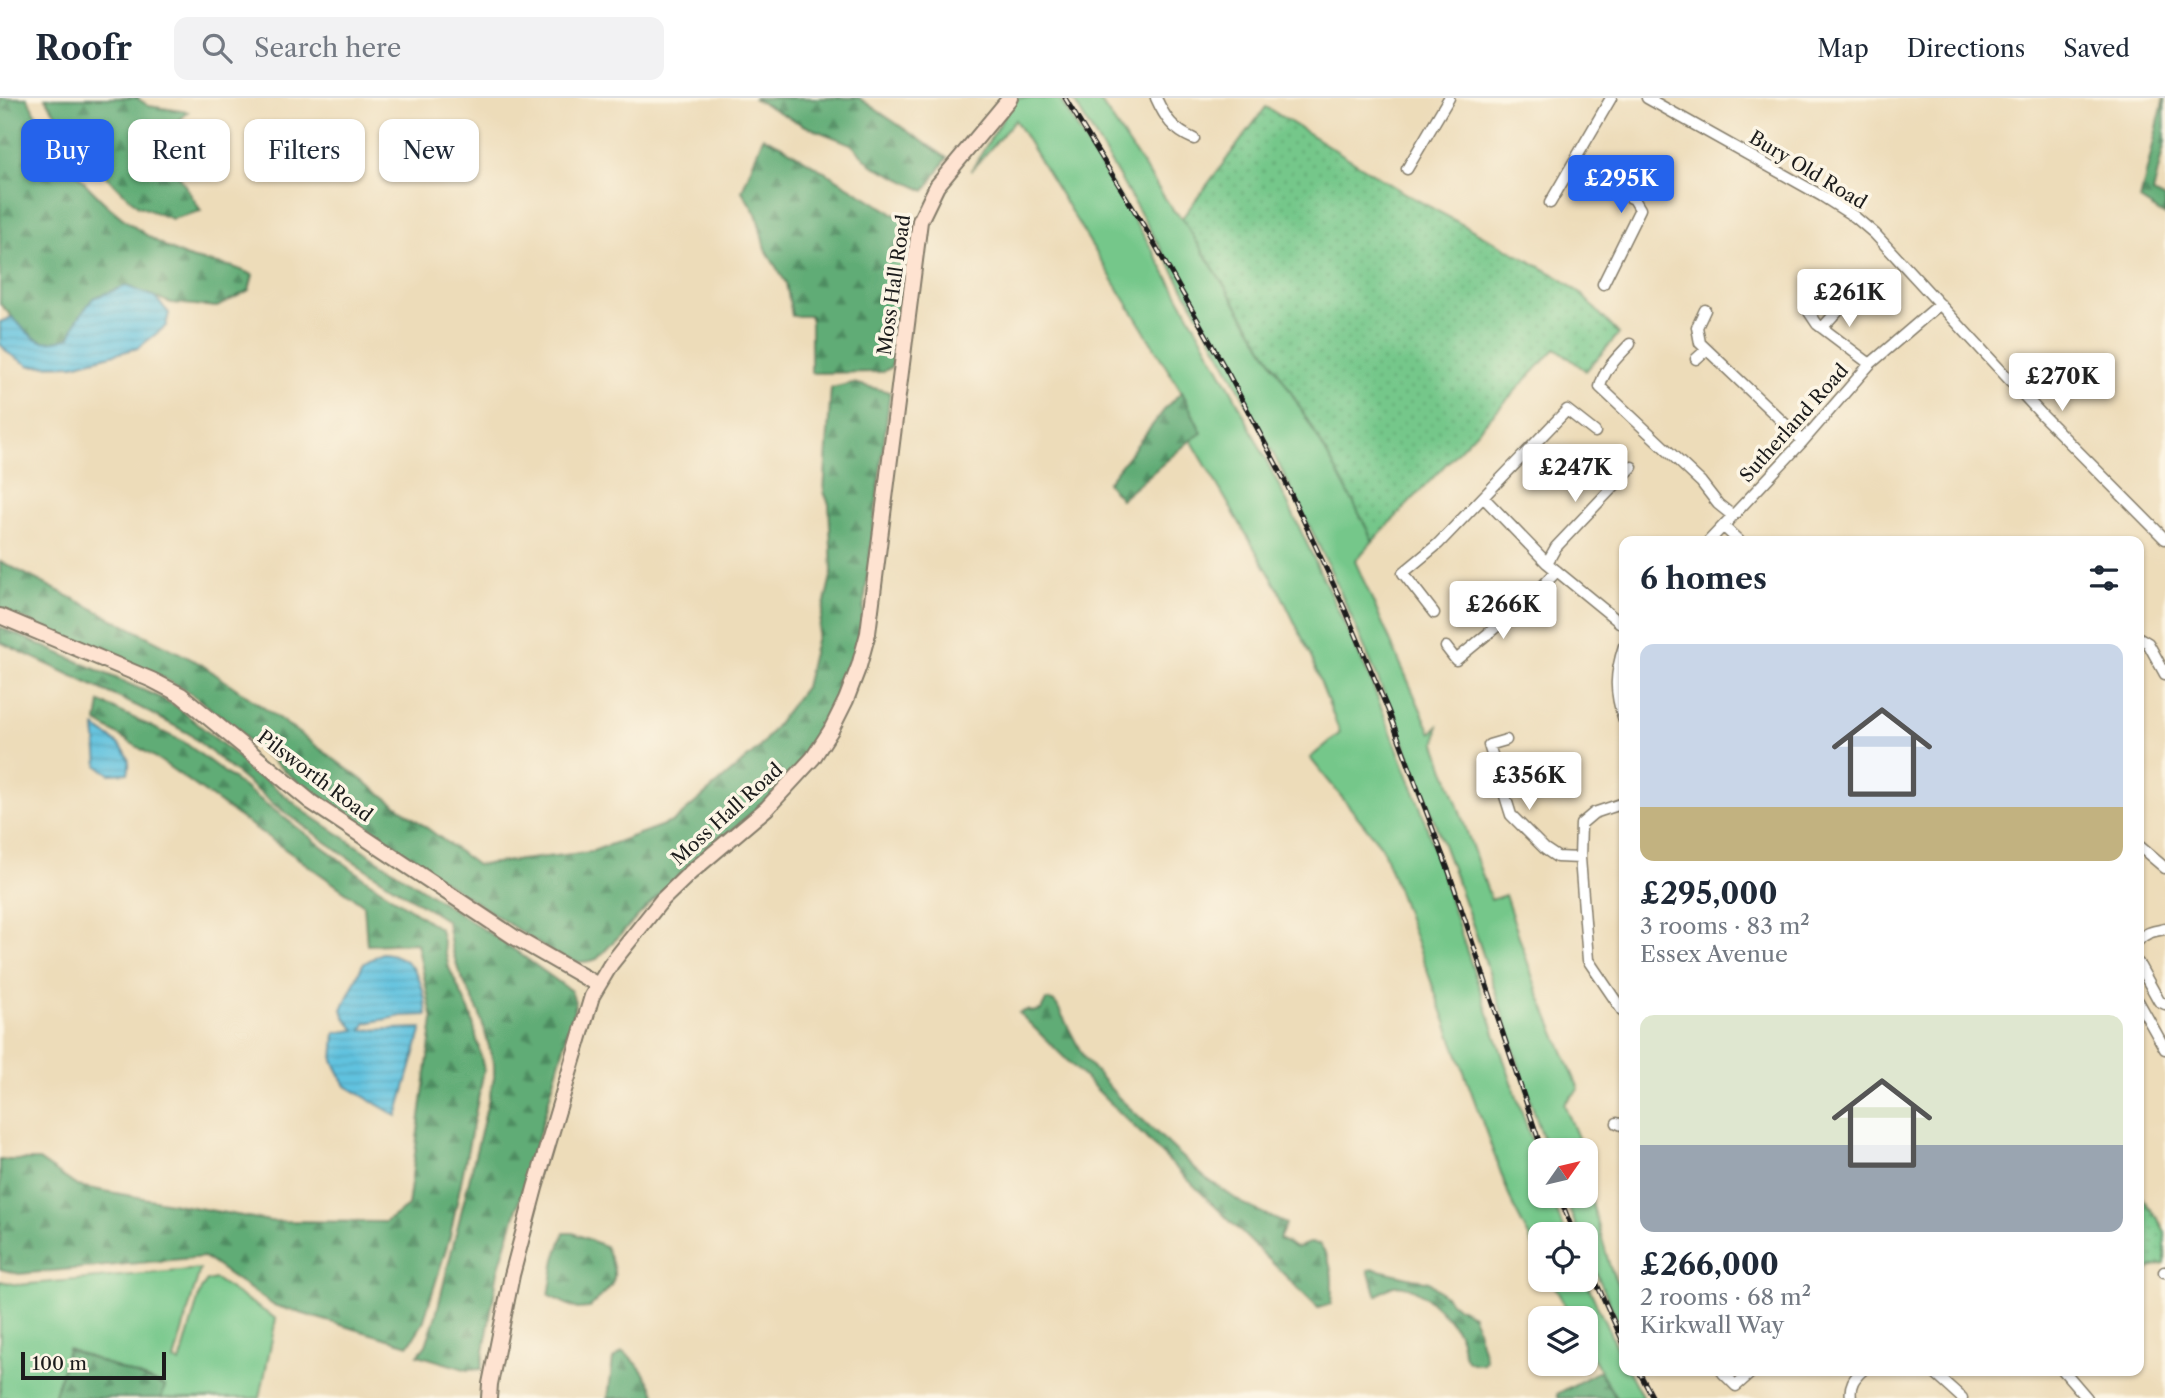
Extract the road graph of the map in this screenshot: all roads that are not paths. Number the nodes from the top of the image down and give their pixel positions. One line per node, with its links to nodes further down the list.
1 (1010, 98): 47 (street, Moss Hall Road)
2 (1156, 98): 6 (street)
3 (1449, 98): 7 (street)
4 (1611, 98): 8 (street)
5 (1647, 98): 12 (street, Bury Old Road)
6 (1194, 139)
7 (1407, 169)
8 (1570, 169): 9 (street); 10 (street)
9 (1550, 203)
10 (1603, 284)
11 (1851, 296): 15 (street)
12 (1940, 304): 19 (street, Sutherland Road); 28 (street, Bury Old Road)
13 (1705, 310): 17 (street)
14 (1809, 312): 15 (street)
15 (1822, 328): 19 (street)
16 (1630, 344): 24 (street)
17 (1706, 350): 18 (street); 21 (street)
18 (1696, 359)
19 (1870, 364): 21 (street, Sutherland Road)
20 (1595, 432): 23 (street)
21 (1803, 441): 24 (street, Sutherland Road)
22 (1632, 467): 29 (street)
23 (1484, 498): 29 (street); 31 (street)
24 (1733, 516): 25 (street, Sutherland Road)
25 (1723, 526): 26 (street, Sutherland Road); 27 (street)
26 (1714, 536)
27 (1733, 536)
28 (2165, 539)
29 (1547, 563): 30 (street)
30 (1557, 571): 33 (street); 35 (street)
31 (1434, 612)
32 (0, 616): 47 (street, Pilsworth Road)
33 (1619, 622)
34 (2144, 637): 37 (street)
35 (1446, 647)
36 (1619, 662): 38 (street)
37 (2165, 674)
38 (1619, 705)
39 (1507, 740): 42 (street)
40 (1619, 805): 42 (street)
41 (2144, 850): 43 (street)
42 (1580, 858): 49 (street)
43 (2165, 868)
44 (2165, 929): 45 (street)
45 (2144, 935)
46 (2144, 974): 48 (street)
47 (598, 985): 57 (street, Moss Hall Road)
48 (2165, 1004)
49 (1619, 1006)
50 (2144, 1012): 51 (street)
51 (2165, 1049)
52 (1726, 1376): 53 (street)
53 (1747, 1376)
54 (1857, 1376): 58 (street)
55 (1938, 1376): 59 (street)
56 (2068, 1376): 60 (street)
57 (489, 1398)
58 (1851, 1398)
59 (1962, 1398)
60 (2087, 1398)

